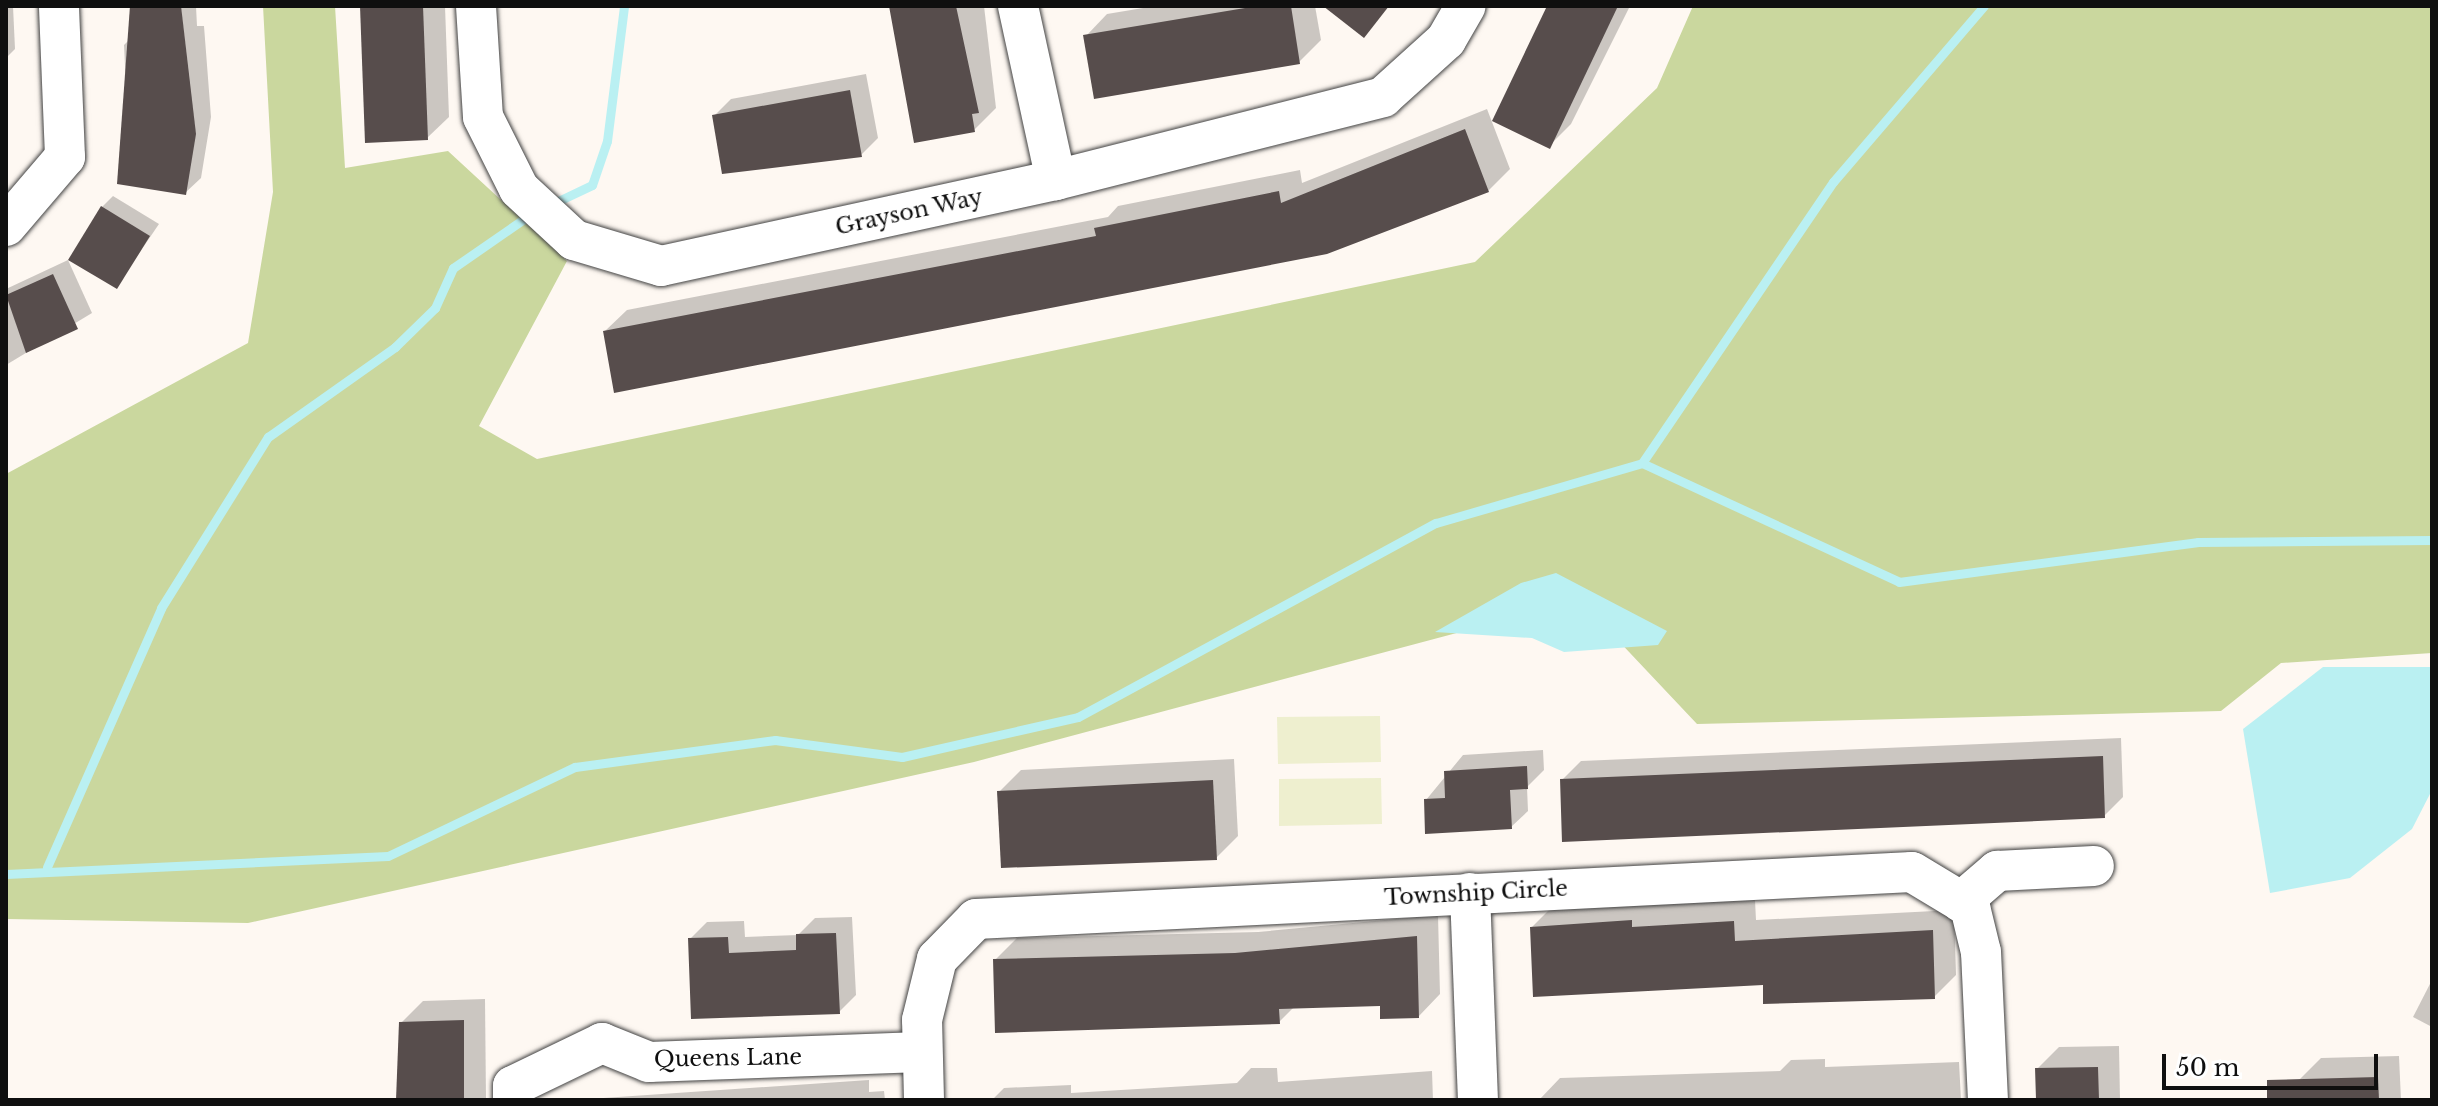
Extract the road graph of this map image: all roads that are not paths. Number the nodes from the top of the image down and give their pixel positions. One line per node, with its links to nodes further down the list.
1 (59, 6): 6 (street)
2 (476, 6): 5 (street, Grayson Way)
3 (1018, 6): 5 (street)
4 (1466, 6): 5 (street, Grayson Way)
5 (1056, 180)
6 (6, 226)
7 (2094, 866): 9 (street)
8 (1470, 893): 9 (street, Township Circle); 10 (street, Township Circle); 13 (street)
9 (1961, 902): 14 (street)
10 (921, 1052): 11 (street, Queens Lane); 12 (street, Township Circle)
11 (513, 1100)
12 (924, 1100)
13 (1478, 1100)
14 (1988, 1100)

